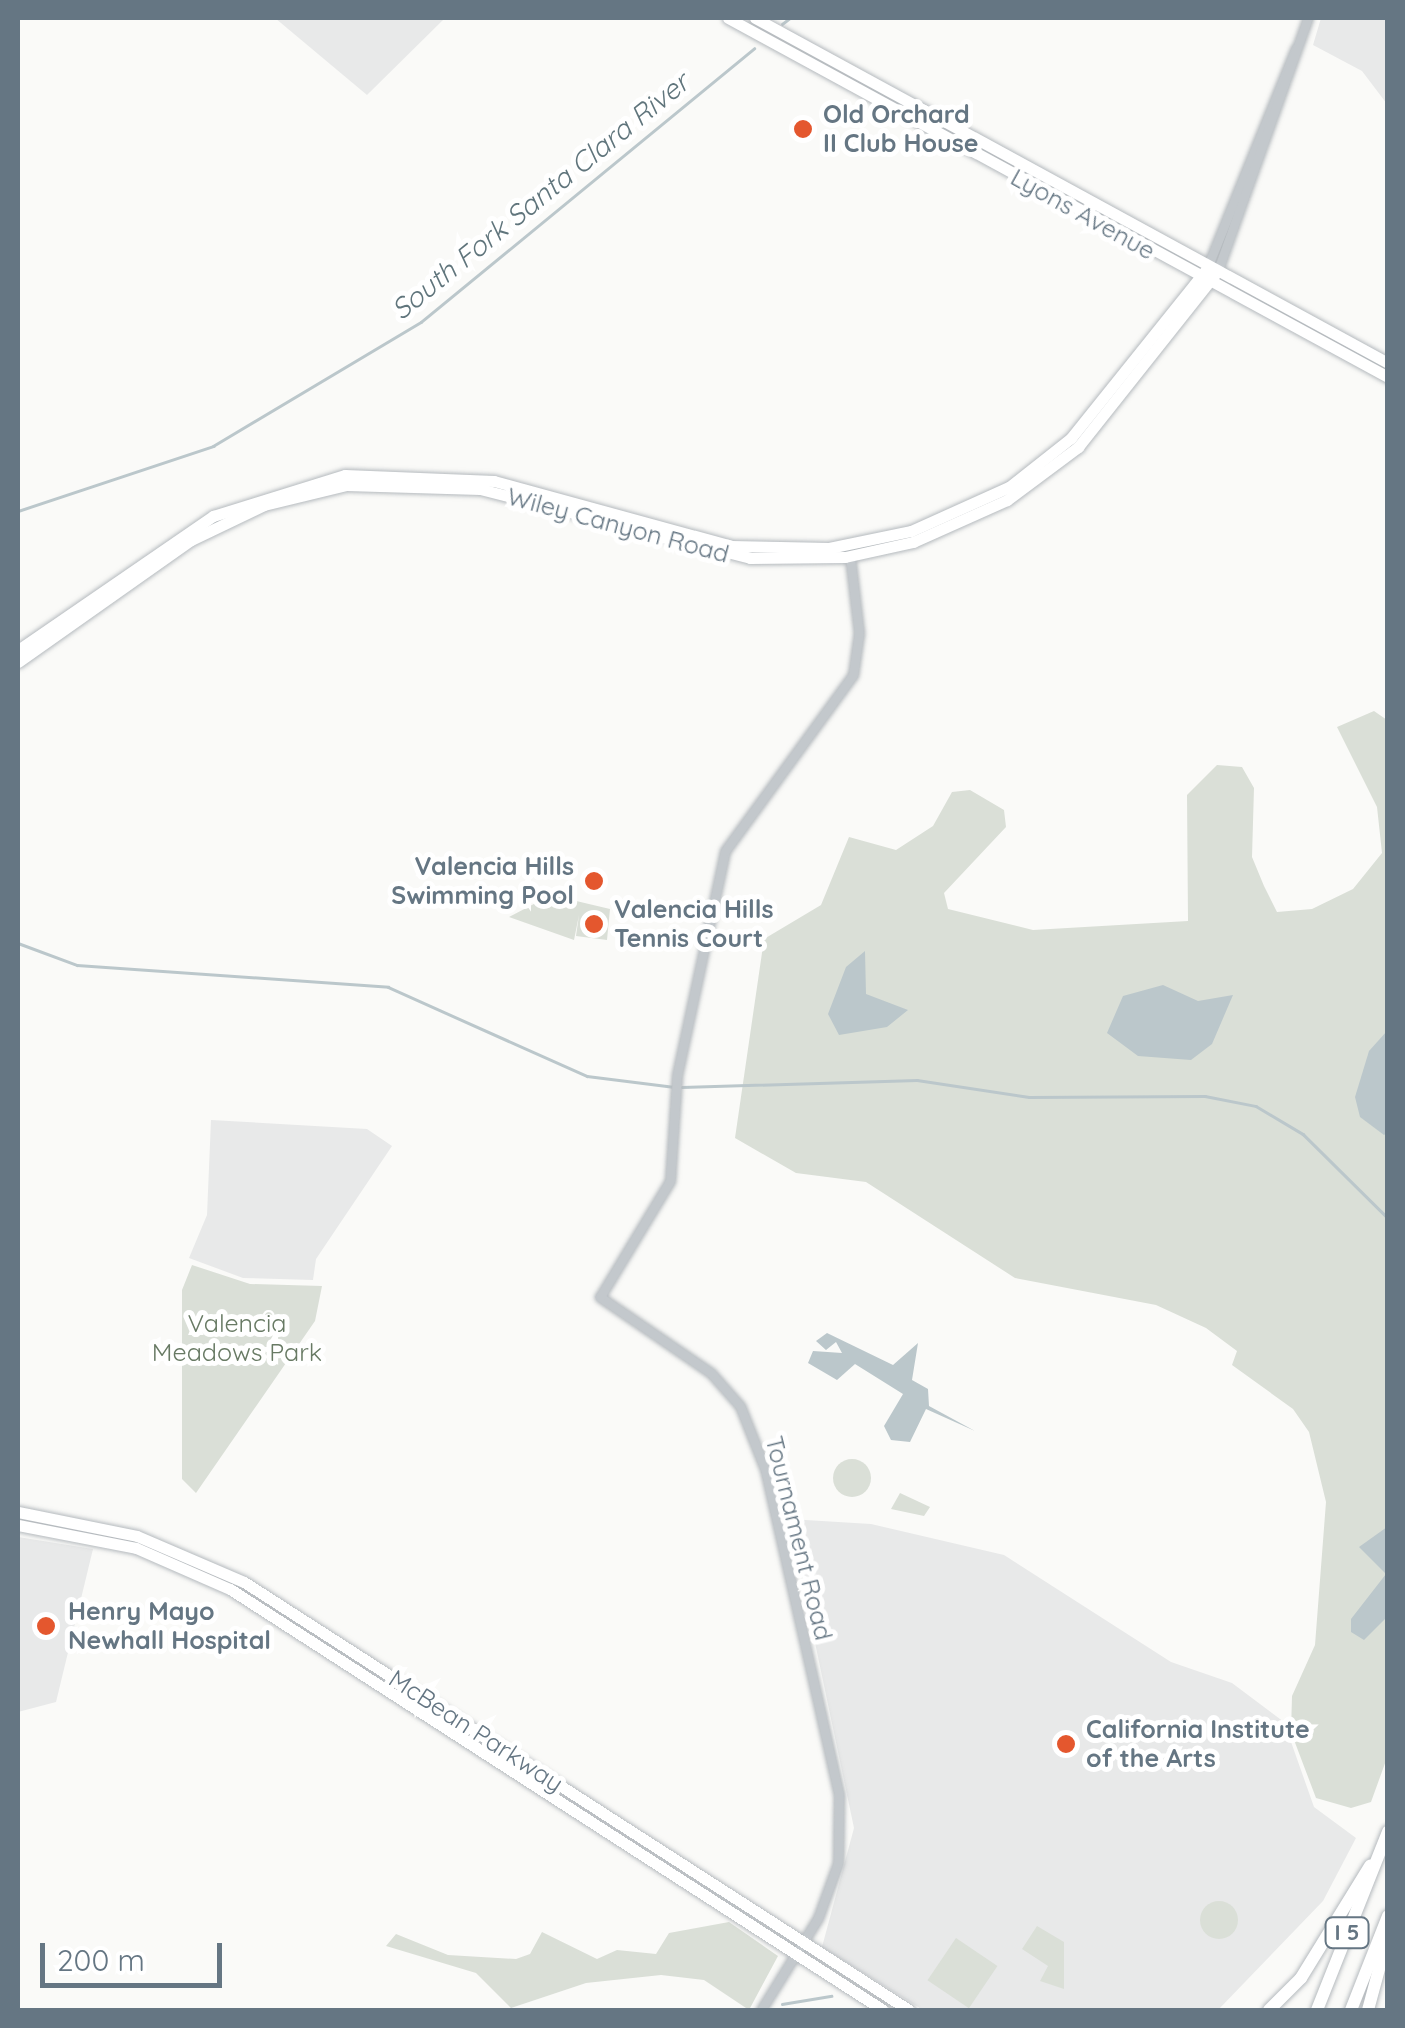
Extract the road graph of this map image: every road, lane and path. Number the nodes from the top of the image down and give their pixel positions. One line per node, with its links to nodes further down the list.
1 (728, 18): 4 (main road, Lyons Avenue)
2 (754, 18): 5 (main road, Lyons Avenue)
3 (1308, 18): 6 (street, Wiley Canyon Road)
4 (1081, 213): 5 (main road); 6 (main road, Lyons Avenue)
5 (1128, 224): 6 (main road, Lyons Avenue)
6 (1209, 276): 7 (main road, Lyons Avenue); 8 (main road, Lyons Avenue); 9 (main road, Wiley Canyon Road); 10 (main road, Wiley Canyon Road)
7 (1388, 363)
8 (1388, 376)
9 (850, 556): 11 (main road, Wiley Canyon Road); 21 (street, Tournament Road)
10 (18, 650)
11 (18, 662)
12 (18, 1512): 13 (main road, McBean Parkway)
13 (68, 1519): 15 (main road); 18 (main road, McBean Parkway)
14 (18, 1524): 15 (main road, McBean Parkway)
15 (50, 1528): 18 (main road, McBean Parkway)
16 (1388, 1832): 17 (highway, I 5)
17 (1378, 1856): 26 (highway); 27 (highway, I 5)
18 (661, 1859): 21 (main road, McBean Parkway); 22 (main road, McBean Parkway)
19 (1388, 1916): 28 (highway, I 5)
20 (1388, 1936): 29 (highway)
21 (803, 1941): 22 (street); 25 (main road, McBean Parkway)
22 (795, 1954): 23 (street); 24 (main road, McBean Parkway)
23 (761, 2010)
24 (883, 2010)
25 (909, 2010)
26 (1269, 2010)
27 (1317, 2010)
28 (1350, 2010)
29 (1368, 2010)

